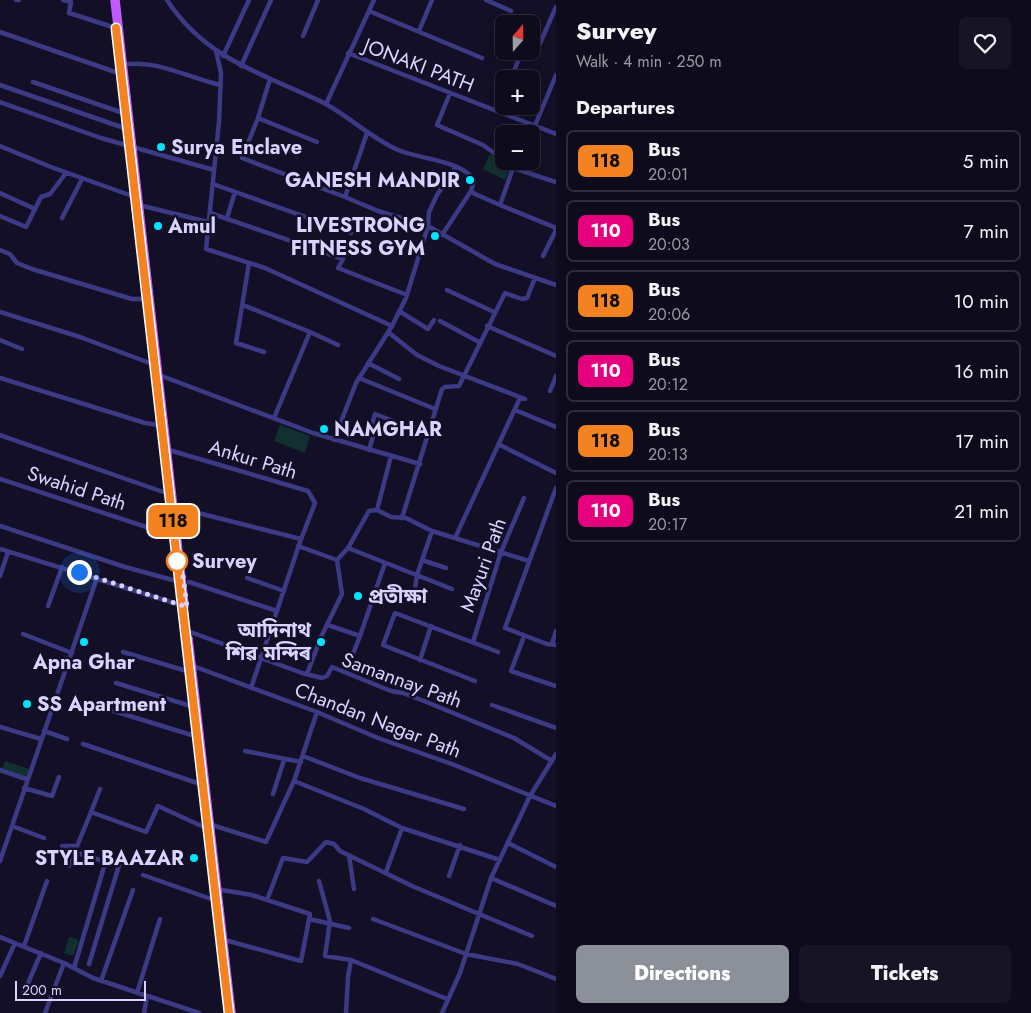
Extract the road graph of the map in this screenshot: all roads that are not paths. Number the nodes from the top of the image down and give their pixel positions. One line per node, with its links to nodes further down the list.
1 (63, 0): 15 (street)
2 (113, 0): 15 (main road)
3 (117, 0): 15 (main road)
4 (168, 0): 20 (street)
5 (249, 0): 22 (street)
6 (271, 0): 25 (street)
7 (310, 0): 11 (street)
8 (374, 0): 13 (street)
9 (432, 0): 16 (street)
10 (486, 0): 14 (street)
11 (318, 2): 18 (street)
12 (556, 8): 19 (street)
13 (369, 11): 16 (street); 21 (street)
14 (510, 11)
15 (118, 29): 26 (main road); 45 (main road)
16 (418, 31): 23 (street)
17 (0, 32): 26 (street)
18 (303, 36)
19 (540, 44)
20 (216, 51): 22 (street); 31 (street)
21 (348, 53): 32 (street, JONAKI PATH); 34 (street)
22 (223, 56): 25 (street)
23 (482, 58)
24 (129, 64): 31 (street)
25 (241, 66): 28 (street)
26 (121, 74): 35 (main road)
27 (556, 76): 38 (street)
28 (270, 79): 34 (street); 36 (street)
29 (33, 82): 35 (street)
30 (0, 85): 40 (street)
31 (220, 85): 48 (street)
32 (450, 93): 37 (street, JONAKI PATH); 46 (street)
33 (0, 102): 45 (street)
34 (326, 104): 41 (street)
35 (126, 114): 40 (main road)
36 (258, 118): 43 (street); 59 (street)
37 (532, 125)
38 (535, 125)
39 (540, 128): 42 (street, JONAKI PATH)
40 (128, 129): 45 (main road)
41 (367, 133): 47 (street); 59 (street)
42 (556, 134)
43 (317, 142)
44 (0, 146): 51 (street)
45 (134, 148): 48 (street); 58 (main road); 60 (main road)
46 (495, 153)
47 (455, 168): 55 (street); 68 (street)
48 (214, 170): 54 (street)
49 (512, 170): 61 (street)
50 (520, 170): 53 (street)
51 (66, 173): 52 (street); 62 (street)
52 (82, 178): 58 (street); 65 (street)
53 (556, 182)
54 (213, 184): 56 (street); 63 (street)
55 (471, 191): 61 (street); 71 (street)
56 (235, 192): 66 (street); 70 (street)
57 (0, 193): 62 (street)
58 (135, 197): 60 (main road)
59 (345, 198): 68 (street)
60 (138, 205): 67 (street); 79 (main road); 98 (main road)
61 (500, 206): 69 (street)
62 (35, 208): 64 (street)
63 (210, 213): 66 (street); 67 (street)
64 (0, 216)
65 (62, 218)
66 (226, 218): 78 (street)
67 (208, 222): 74 (street)
68 (428, 226): 71 (street); 78 (street)
69 (556, 229): 73 (street)
70 (351, 233)
71 (442, 235): 75 (street)
72 (0, 250): 79 (street)
73 (543, 256)
74 (249, 263): 80 (street); 86 (street)
75 (535, 278): 76 (street); 83 (street)
76 (556, 285)
77 (447, 290): 83 (street)
78 (407, 295): 81 (street)
79 (147, 299): 97 (main road)
80 (244, 305): 88 (street); 94 (street)
81 (399, 311): 84 (street); 86 (street)
82 (0, 312): 97 (street)
83 (494, 312): 87 (street)
84 (434, 320)
85 (440, 321): 91 (street)
86 (392, 326): 89 (street)
87 (487, 326): 91 (street); 95 (street)
88 (310, 332): 92 (street); 107 (street)
89 (388, 332): 96 (street); 99 (street)
90 (0, 340): 93 (street)
91 (480, 342): 99 (street)
92 (338, 345)
93 (22, 349)
94 (264, 352)
95 (556, 356)
96 (368, 363): 102 (street); 103 (street)
97 (155, 365): 98 (main road)
98 (158, 374): 107 (street); 108 (main road)
99 (465, 374): 105 (street); 106 (street)
100 (556, 376): 104 (street)
101 (0, 378): 108 (street)
102 (359, 378): 105 (street); 112 (street)
103 (400, 379)
104 (550, 391)
105 (436, 409): 111 (street)
106 (515, 410): 109 (street); 113 (street)
107 (274, 418): 112 (street)
108 (164, 426): 114 (main road); 121 (main road)
109 (556, 427)
110 (0, 435): 121 (street)
111 (429, 435): 115 (street); 117 (street)
112 (334, 440): 115 (street)
113 (500, 445): 118 (street); 129 (street)
114 (169, 450): 123 (main road); 130 (street, Ankur Path)
115 (369, 450): 116 (street)
116 (391, 456): 117 (street); 124 (street)
117 (420, 464): 125 (street)
118 (556, 473)
119 (0, 479): 128 (street, Swahid Path)
120 (556, 488): 138 (street)
121 (169, 494): 128 (main road)
122 (524, 498): 135 (street, Mayuri Path)
123 (175, 507): 130 (street); 152 (main road)
124 (377, 510): 125 (street); 132 (street)
125 (402, 518): 127 (street)
126 (0, 526): 146 (street)
127 (432, 531): 129 (street); 137 (street)
128 (174, 536): 146 (main road)
129 (455, 538): 135 (street)
130 (301, 539): 131 (street)
131 (298, 546): 136 (street); 150 (street)
132 (348, 548): 136 (street); 139 (street)
133 (0, 549): 134 (street)
134 (8, 552): 140 (street); 143 (street)
135 (501, 552): 138 (street); 161 (street, Mayuri Path)
136 (337, 560): 154 (street)
137 (422, 560): 141 (street); 142 (street)
138 (529, 561): 162 (street)
139 (385, 563): 142 (street); 159 (street)
140 (62, 566): 144 (street); 151 (street)
141 (446, 568)
142 (417, 575): 148 (street); 149 (street)
143 (0, 576)
144 (97, 578): 152 (street); 165 (street)
145 (247, 578): 150 (street)
146 (180, 582): 152 (main road)
147 (188, 582): 153 (street)
148 (415, 588)
149 (452, 589)
150 (284, 591): 153 (street)
151 (48, 606)
152 (183, 606): 156 (main road)
153 (277, 611): 167 (street)
154 (328, 625): 159 (street); 170 (street)
155 (431, 626): 161 (street); 168 (street); 168 (street)
156 (187, 631): 167 (street, Samannay Path); 169 (main road)
157 (556, 631): 162 (street)
158 (23, 634): 165 (street)
159 (360, 636): 166 (street)
160 (523, 639): 173 (street)
161 (473, 642): 164 (street)
162 (554, 644)
163 (123, 652): 169 (street, Chandan Nagar Path)
164 (498, 652)
165 (72, 653): 181 (street)
166 (354, 654)
167 (259, 659): 170 (street, Samannay Path); 174 (street)
168 (420, 660): 171 (street)
169 (191, 668): 174 (street, Chandan Nagar Path); 177 (main road); 182 (main road)
170 (307, 674): 190 (street, Samannay Path)
171 (475, 681)
172 (116, 682): 177 (street)
173 (556, 686)
174 (250, 688): 178 (street, Chandan Nagar Path)
175 (94, 705): 182 (street)
176 (492, 705): 180 (street)
177 (194, 707): 182 (main road)
178 (317, 712): 188 (street); 200 (street, Chandan Nagar Path)
179 (0, 727): 183 (street)
180 (556, 728)
181 (44, 731): 183 (street); 184 (street)
182 (200, 737): 196 (main road)
183 (41, 739): 194 (street)
184 (67, 739)
185 (83, 744): 196 (street)
186 (244, 751): 189 (street)
187 (556, 754): 190 (street)
188 (303, 756): 191 (street); 202 (street)
189 (284, 760): 191 (street); 199 (street)
190 (552, 761): 200 (street)
191 (301, 762): 195 (street)
192 (0, 770): 194 (street)
193 (59, 777): 197 (street)
194 (26, 779): 197 (street)
195 (294, 781): 205 (street); 206 (street)
196 (205, 785): 205 (main road)
197 (24, 788): 204 (street)
198 (100, 789): 203 (street)
199 (273, 794)
200 (530, 796): 201 (street, Chandan Nagar Path); 208 (street)
201 (556, 806)
202 (464, 809)
203 (91, 812): 205 (street); 211 (street)
204 (12, 826): 207 (street); 215 (street)
205 (209, 826): 225 (main road)
206 (402, 828): 209 (street); 219 (street)
207 (44, 838)
208 (508, 843): 214 (street); 218 (street)
209 (460, 845): 214 (street); 221 (street)
210 (62, 846): 211 (street)
211 (77, 846): 212 (street)
212 (74, 852): 216 (street); 217 (street)
213 (349, 855): 219 (street); 226 (street); 229 (street)
214 (500, 860): 222 (street)
215 (0, 861)
216 (106, 862): 246 (street); 247 (street)
217 (69, 866)
218 (556, 867)
219 (386, 872): 231 (street)
220 (143, 875): 228 (street)
221 (449, 876)
222 (492, 878): 230 (street); 231 (street)
223 (47, 881): 241 (street)
224 (319, 881): 235 (street)
225 (217, 888): 229 (street); 239 (main road); 258 (main road)
226 (354, 889)
227 (132, 890): 250 (street)
228 (214, 900)
229 (267, 900): 233 (street)
230 (556, 906)
231 (479, 915): 237 (street); 243 (street)
232 (160, 919): 251 (street)
233 (309, 919): 235 (street); 239 (street)
234 (373, 919): 243 (street)
235 (330, 923): 236 (street); 244 (street)
236 (349, 928)
237 (532, 936)
238 (0, 937): 240 (street)
239 (225, 940): 259 (main road)
240 (15, 943): 241 (street); 248 (street)
241 (24, 946): 242 (street)
242 (42, 954): 245 (street); 252 (street)
243 (466, 954): 249 (street); 254 (street)
244 (351, 960): 254 (street); 260 (street)
245 (64, 963): 247 (street); 255 (street)
246 (89, 964)
247 (74, 968): 250 (street)
248 (0, 976)
249 (556, 979)
250 (101, 981): 251 (street)
251 (137, 993): 253 (street)
252 (23, 995)
253 (147, 996): 256 (street); 257 (street)
254 (447, 999): 261 (street)
255 (45, 1013)
256 (144, 1013)
257 (200, 1013)
258 (229, 1013)
259 (233, 1013)
260 (346, 1013)
261 (442, 1013)

